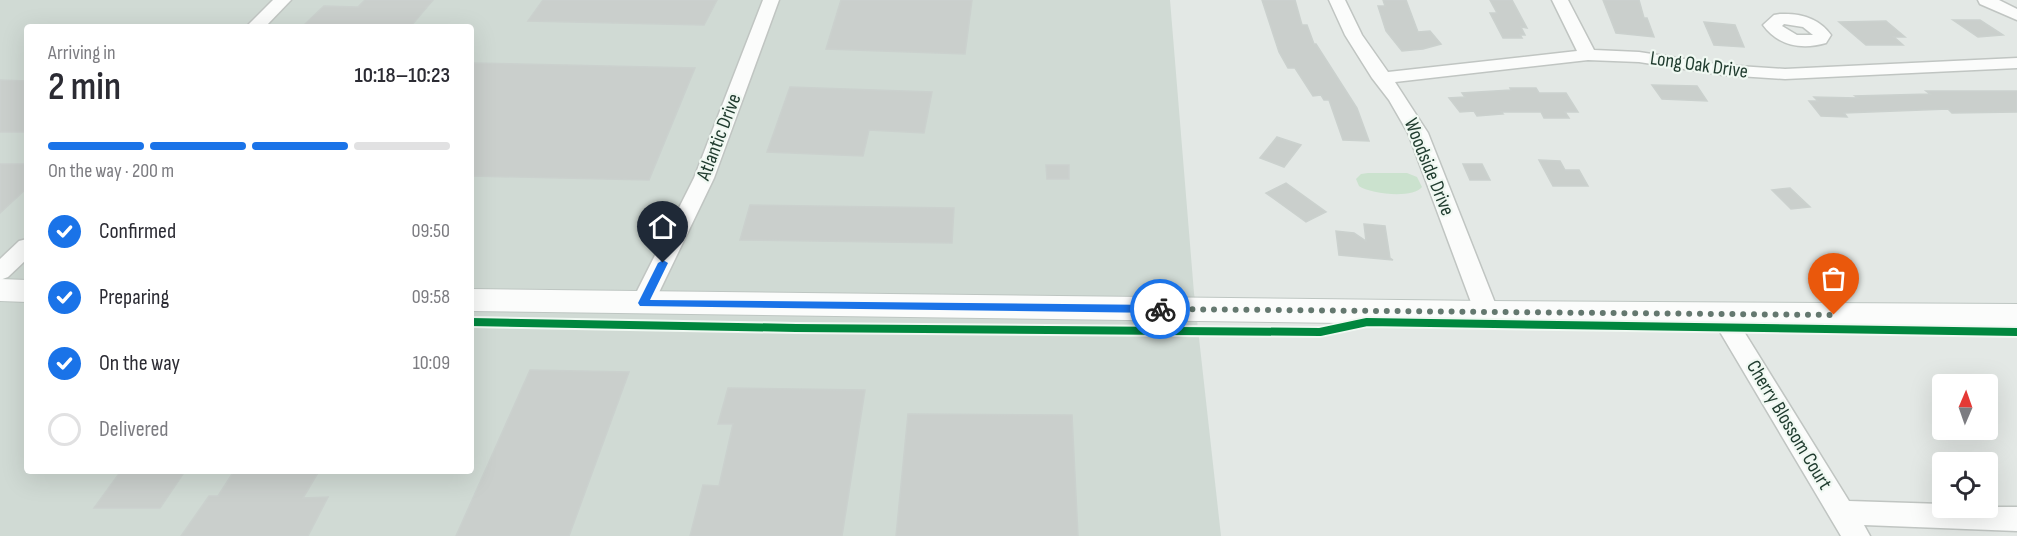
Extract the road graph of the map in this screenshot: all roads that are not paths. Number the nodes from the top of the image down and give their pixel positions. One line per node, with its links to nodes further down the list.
1 (284, 0): 7 (street)
2 (771, 0): 18 (street, Atlantic Drive)
3 (1337, 0): 12 (street, Woodside Drive)
4 (1560, 0): 9 (street)
5 (1986, 0): 6 (street)
6 (2017, 15)
7 (258, 24)
8 (1807, 42): 11 (street)
9 (1588, 55): 11 (street, Long Oak Drive); 12 (street, Long Oak Drive)
10 (2017, 63): 11 (street, Long Oak Drive)
11 (1844, 71)
12 (1381, 78): 19 (street, Woodside Drive)
13 (24, 249): 14 (street)
14 (0, 272)
15 (0, 290): 16 (street)
16 (24, 291)
17 (474, 300): 18 (street)
18 (643, 303): 19 (street)
19 (1487, 313): 20 (street)
20 (1722, 315): 21 (street); 22 (street, Cherry Blossom Court)
21 (2017, 316)
22 (1842, 512): 23 (street); 24 (street, Cherry Blossom Court)
23 (2017, 519)
24 (1856, 536)

